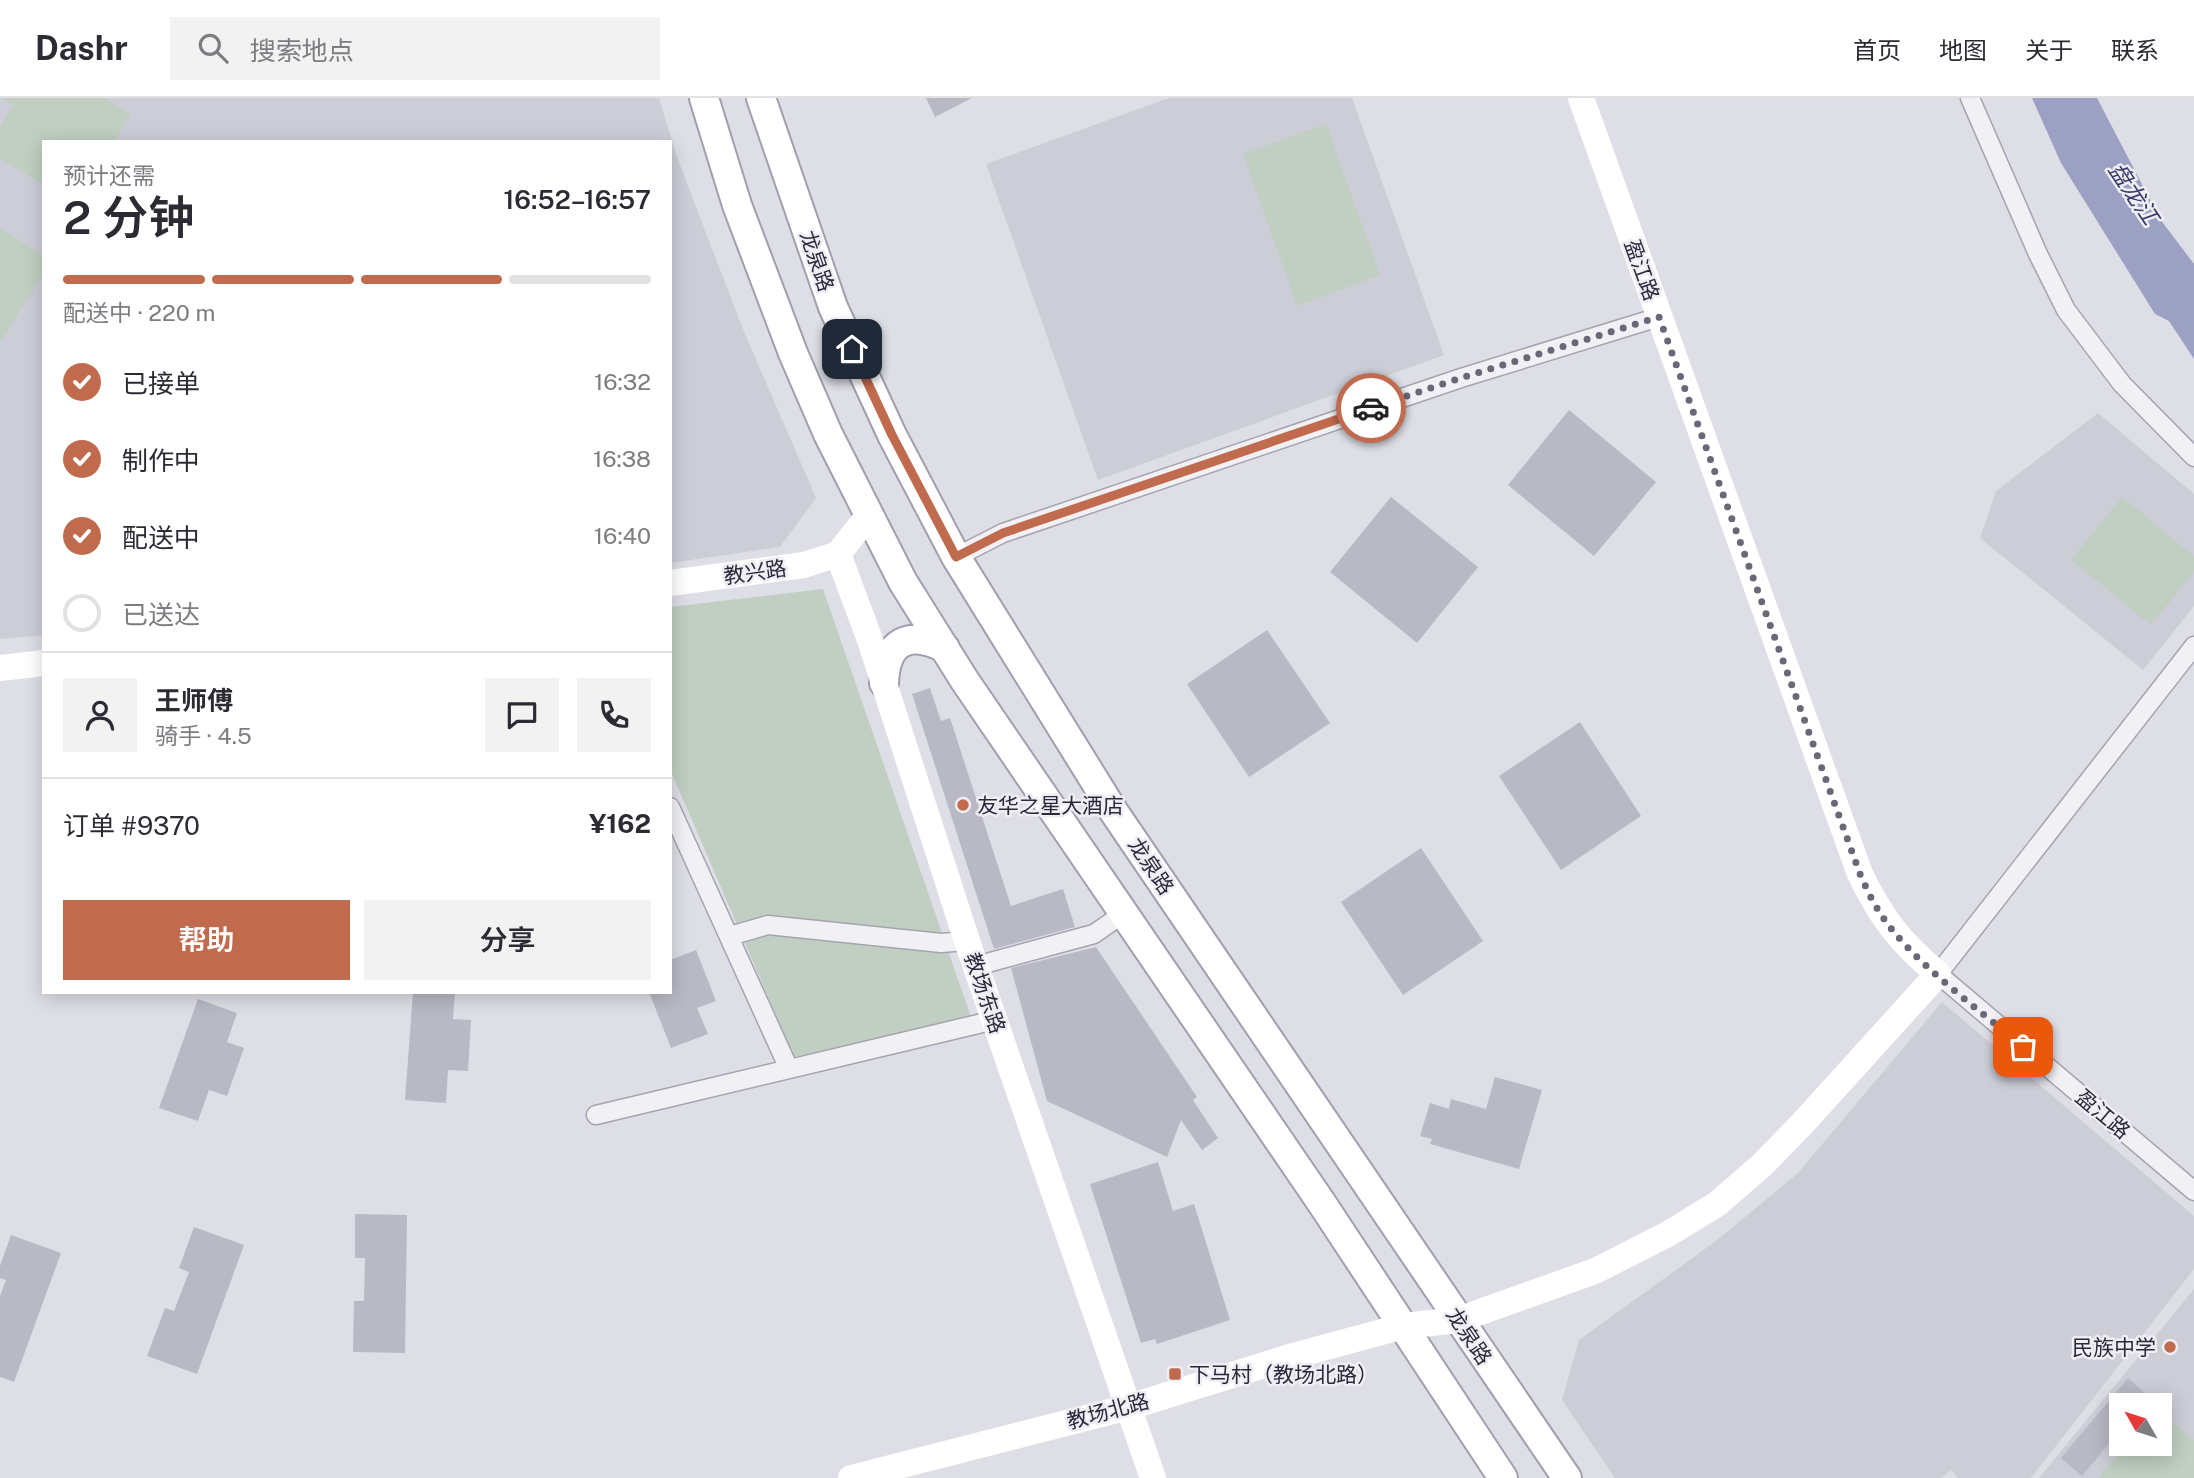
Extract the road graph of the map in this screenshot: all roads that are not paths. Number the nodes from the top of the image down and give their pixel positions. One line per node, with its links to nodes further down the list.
1 (704, 98): 7 (main road)
2 (761, 98): 9 (main road, 龙泉路)
3 (1581, 98): 5 (street, 盈江路)
4 (1970, 98): 6 (street)
5 (1659, 317): 9 (street); 21 (street, 盈江路)
6 (2194, 457)
7 (869, 515): 8 (street); 12 (main road)
8 (838, 554): 10 (street, 教兴路); 15 (street, 教场东路)
9 (956, 557): 26 (main road, 龙泉路)
10 (672, 583)
11 (2194, 646): 21 (street)
12 (945, 648): 15 (main road); 17 (main road)
13 (42, 663): 14 (street)
14 (0, 668)
15 (884, 683): 19 (street, 教场东路)
16 (672, 811): 18 (street)
17 (1124, 913): 20 (street); 27 (main road)
18 (730, 936): 19 (street); 23 (street)
19 (967, 941): 20 (street, 教场东路)
20 (976, 966): 22 (street, 教场东路)
21 (1938, 974): 25 (street, 盈江路); 26 (street, 教场北路)
22 (995, 1020): 23 (street); 28 (street, 教场东路)
23 (789, 1069): 24 (street)
24 (596, 1115)
25 (2194, 1191)
26 (1458, 1320): 27 (street, 教场北路); 32 (main road, 龙泉路)
27 (1404, 1326): 28 (street, 教场北路); 31 (main road)
28 (1129, 1407): 29 (street, 教场北路); 30 (street, 教场东路)
29 (851, 1478)
30 (1153, 1478)
31 (1503, 1478)
32 (1567, 1478)

